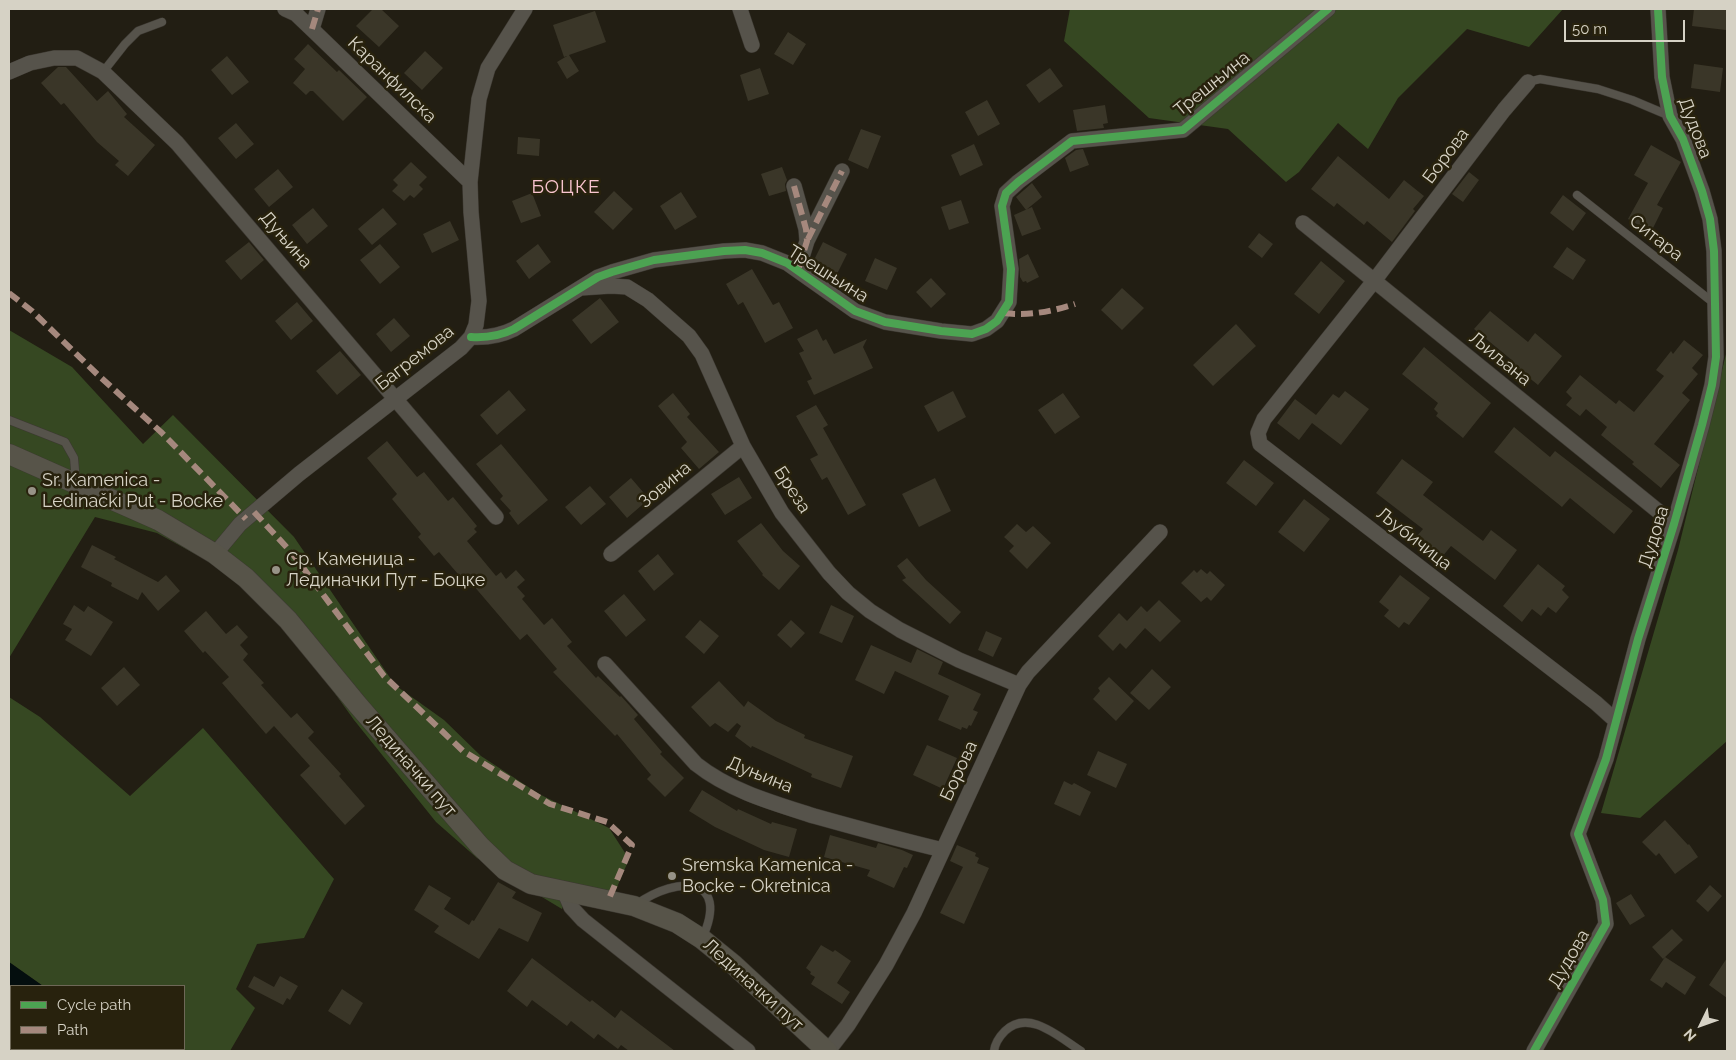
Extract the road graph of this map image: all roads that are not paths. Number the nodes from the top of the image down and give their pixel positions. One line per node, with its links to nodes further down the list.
1 (285, 9): 8 (street, Каранфилска)
2 (318, 9): 8 (street)
3 (525, 9): 15 (street, Багремова)
4 (740, 9): 9 (street)
5 (1328, 9): 20 (street, Трешњина)
6 (1658, 9): 13 (street, Дудова)
7 (162, 22): 11 (lane)
8 (312, 29): 15 (street, Каранфилска)
9 (752, 45)
10 (9, 72): 11 (street, Дуњина)
11 (104, 72): 26 (street, Дуњина)
12 (1528, 82): 13 (lane, Борова); 21 (street, Борова)
13 (1670, 116): 23 (street, Дудова)
14 (842, 170): 19 (street)
15 (470, 182): 24 (street, Багремова)
16 (794, 186): 19 (street)
17 (1576, 196): 23 (lane, Ситара)
18 (1303, 223): 21 (street, Љиљана)
19 (807, 241): 20 (street)
20 (798, 270): 22 (street, Трешњина)
21 (1374, 281): 25 (street, Борова); 32 (street, Љиљана)
22 (580, 288): 24 (street, Трешњина); 28 (street, Бреза)
23 (1716, 305): 32 (street, Дудова)
24 (471, 337): 26 (street, Багремова)
25 (1303, 369): 38 (street, Љубичица)
26 (395, 397): 31 (street, Дуњина); 34 (street, Багремова)
27 (9, 420): 30 (lane)
28 (743, 446): 35 (street, Зовина); 37 (street, Бреза)
29 (9, 454): 30 (main road, Лединачки пут)
30 (76, 484): 34 (main road, Лединачки пут)
31 (496, 517)
32 (1674, 524): 38 (street, Дудова)
33 (1160, 532): 37 (street, Борова)
34 (215, 554): 40 (main road, Лединачки пут)
35 (611, 554)
36 (605, 664): 39 (street, Дуњина)
37 (1019, 685): 39 (street, Борова)
38 (1616, 721): 47 (street, Дудова)
39 (943, 850): 44 (street, Борова)
40 (564, 891): 41 (main road, Лединачки пут); 43 (street)
41 (634, 906): 42 (main road, Лединачки пут); 42 (lane)
42 (702, 939): 44 (main road, Лединачки пут)
43 (748, 1051)
44 (828, 1051)
45 (994, 1051): 46 (lane)
46 (1081, 1051)
47 (1534, 1051)

